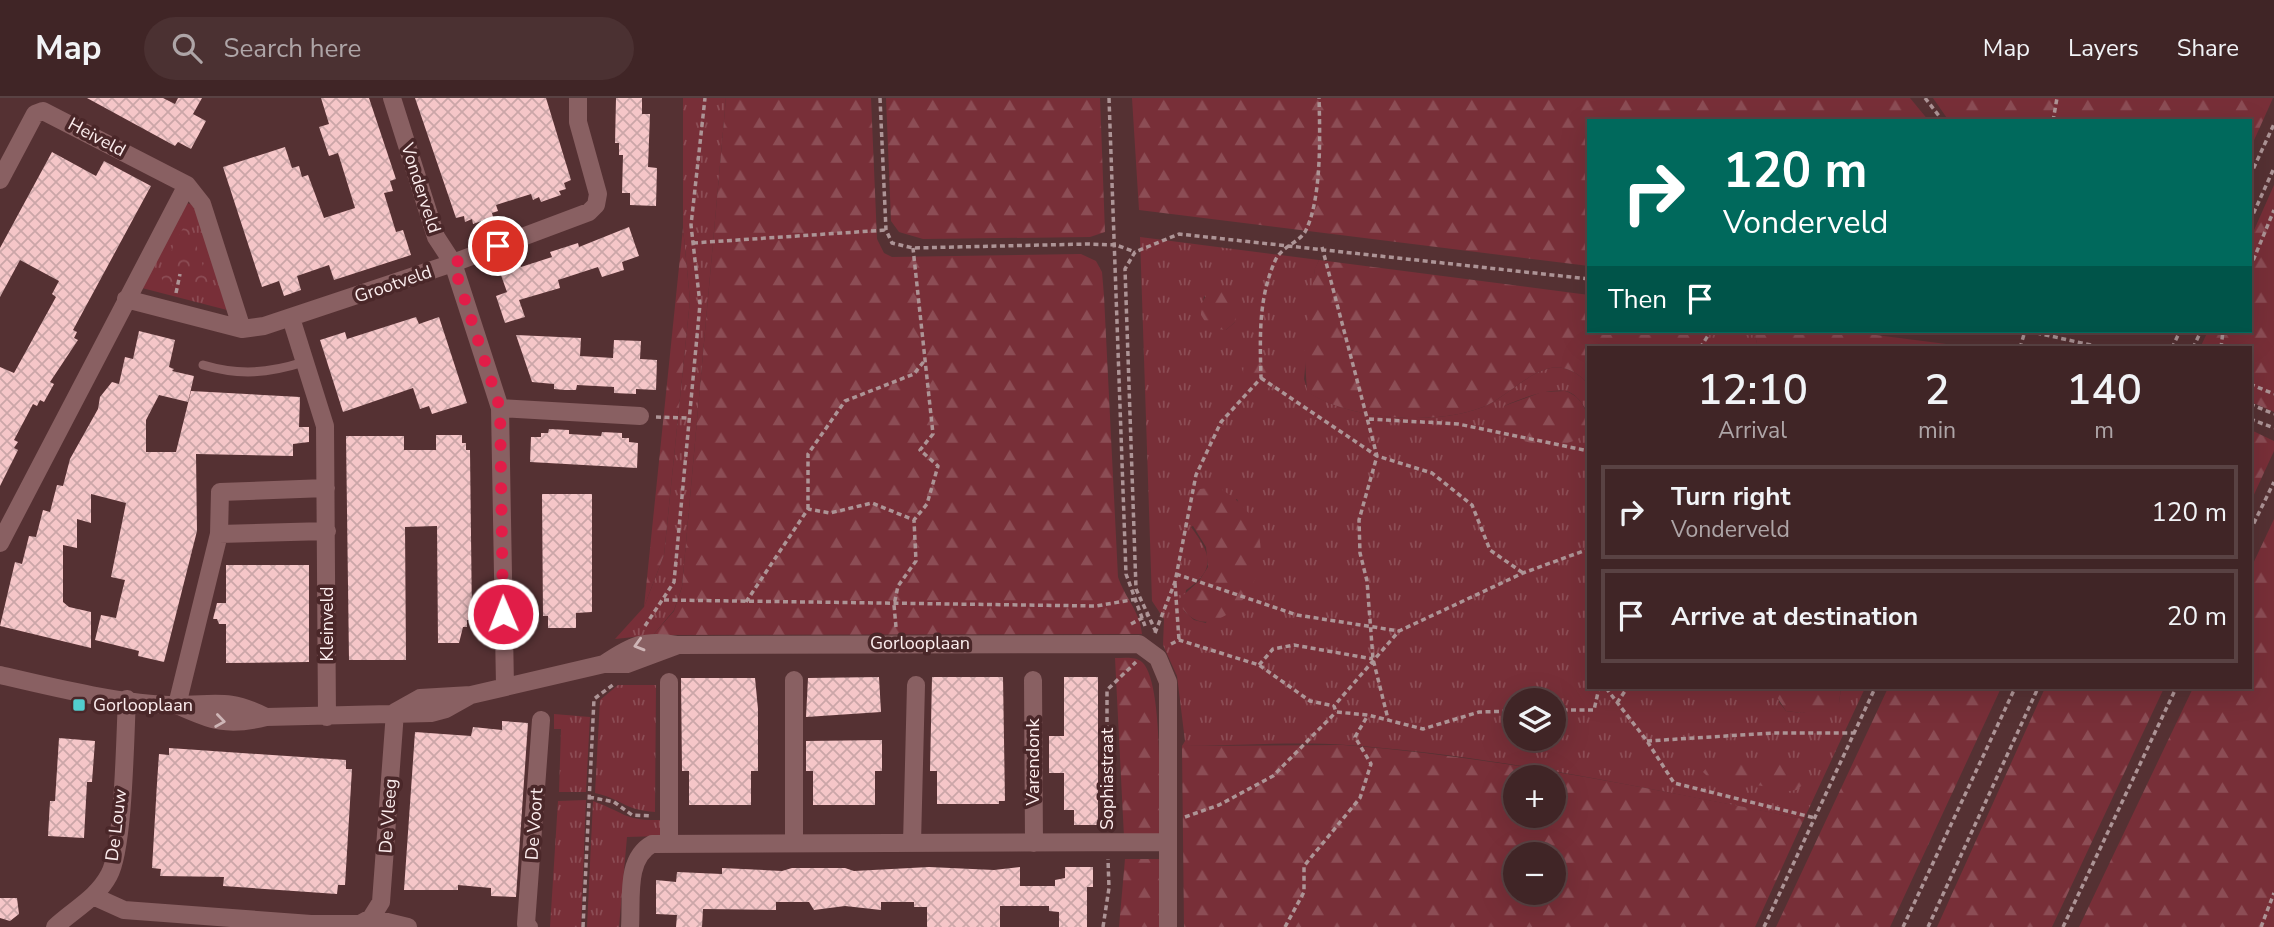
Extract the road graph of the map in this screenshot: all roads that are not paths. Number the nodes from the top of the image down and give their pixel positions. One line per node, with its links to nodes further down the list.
1 (392, 98): 5 (street, Vonderveld)
2 (578, 98): 5 (street)
3 (0, 180): 4 (street, Heiveld)
4 (187, 185): 6 (street); 8 (street)
5 (453, 263): 7 (street, Grootveld); 11 (street, Grootveld)
6 (126, 299): 8 (street, Grootveld); 16 (street)
7 (291, 318): 8 (street, Grootveld); 9 (street, Kleinveld)
8 (242, 329)
9 (304, 362): 10 (lane); 13 (street, Kleinveld)
10 (204, 365)
11 (500, 408): 12 (street); 22 (street, Grootveld)
12 (640, 416)
13 (326, 488): 14 (street, Kleinveld); 15 (street)
14 (327, 531): 15 (street); 26 (street, Kleinveld)
15 (219, 534): 24 (street)
16 (0, 542)
17 (0, 674): 23 (street, Gorlooplaan)
18 (794, 680): 29 (street)
19 (1033, 680): 31 (street, Varendonk)
20 (669, 682): 32 (street)
21 (916, 685): 30 (street)
22 (505, 686): 25 (street, Gorlooplaan); 28 (street, Gorlooplaan)
23 (127, 699): 24 (street, Gorlooplaan); 33 (street, De Louw)
24 (177, 705): 26 (street, Gorlooplaan)
25 (396, 712): 26 (street, Gorlooplaan); 34 (street, De Vleeg)
26 (327, 718)
27 (541, 720): 39 (street, De Voort)
28 (1167, 842): 31 (street); 41 (street)
29 (794, 843): 30 (street); 32 (street)
30 (912, 843): 31 (street)
31 (1034, 843)
32 (669, 844): 40 (street)
33 (93, 896): 35 (street); 37 (street, De Louw)
34 (372, 918): 36 (street); 38 (street)
35 (174, 920): 36 (street)
36 (311, 925)
37 (55, 927)
38 (408, 927)
39 (529, 927)
40 (630, 927)
41 (1168, 927)

